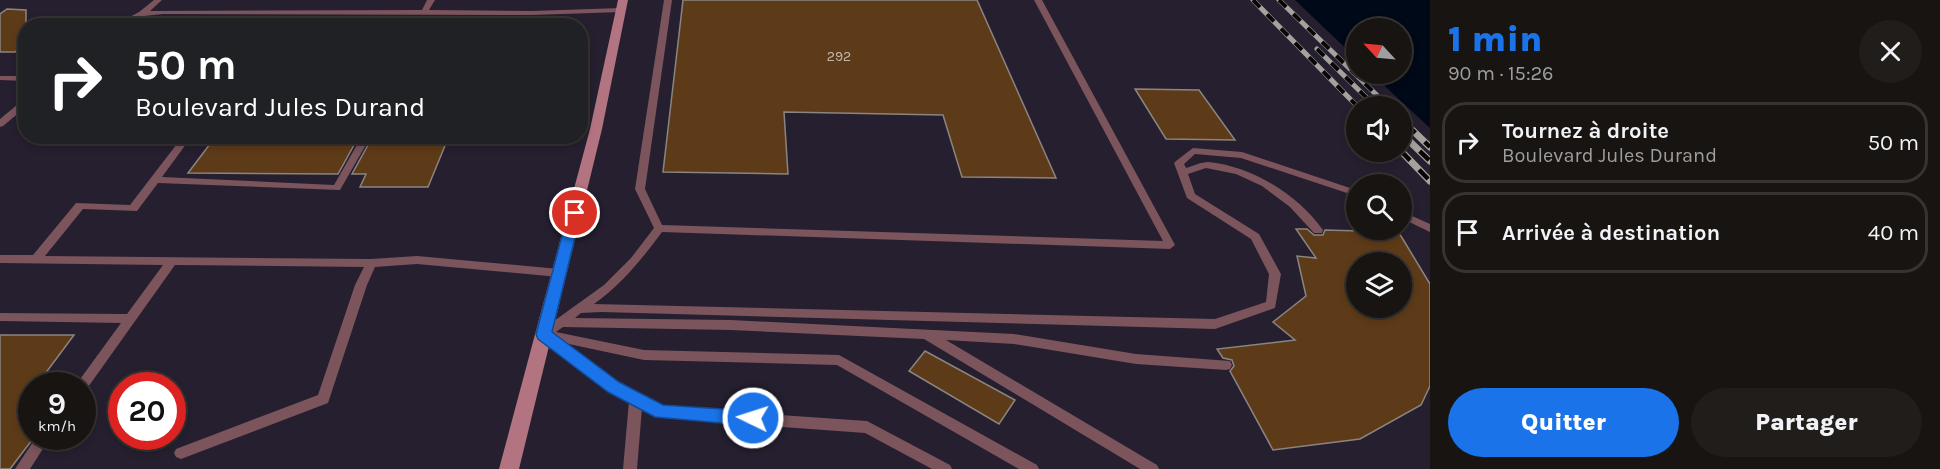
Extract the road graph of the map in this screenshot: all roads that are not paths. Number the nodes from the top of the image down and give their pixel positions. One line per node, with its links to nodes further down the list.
1 (158, 0): 7 (lane)
2 (431, 0): 6 (lane)
3 (668, 0): 19 (lane)
4 (1038, 0): 19 (lane)
5 (622, 5): 6 (lane); 26 (main road)
6 (424, 13): 7 (lane)
7 (142, 14): 8 (lane)
8 (133, 18)
9 (0, 78): 10 (lane)
10 (18, 78)
11 (18, 109): 12 (lane)
12 (0, 124)
13 (183, 144): 16 (lane)
14 (362, 144): 16 (lane)
15 (1182, 172): 17 (lane); 21 (lane); 27 (lane)
16 (156, 180): 23 (lane)
17 (1346, 190)
18 (1412, 219): 20 (lane)
19 (659, 228): 27 (lane)
20 (1430, 228)
21 (1318, 230)
22 (0, 259): 23 (lane)
23 (36, 259): 24 (lane)
24 (172, 261): 25 (lane); 29 (lane)
25 (371, 263): 26 (lane); 37 (lane)
26 (559, 273): 31 (main road)
27 (579, 309): 30 (lane)
28 (0, 317): 29 (lane)
29 (130, 319): 34 (lane)
30 (562, 322): 31 (lane); 32 (lane)
31 (544, 334): 35 (lane); 39 (main road); 42 (lane)
32 (925, 334): 33 (lane); 43 (lane)
33 (1226, 365)
34 (92, 372)
35 (636, 399): 40 (lane); 41 (lane)
36 (35, 450): 38 (lane)
37 (181, 453)
38 (22, 469)
39 (509, 469)
40 (630, 469)
41 (945, 469)
42 (1032, 469)
43 (1152, 469)

